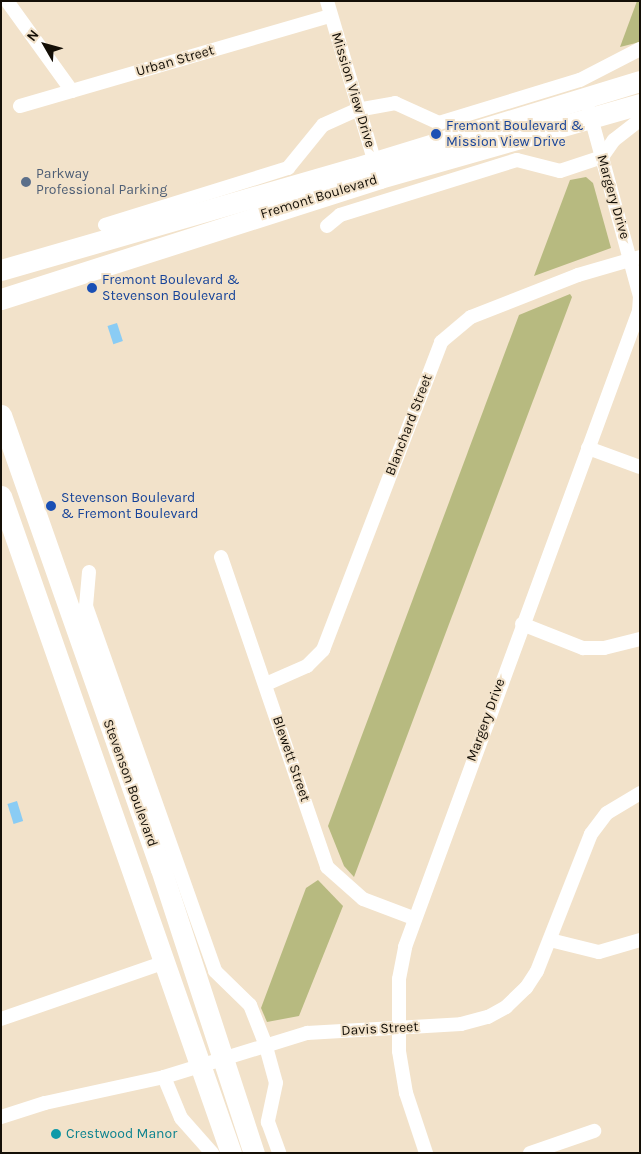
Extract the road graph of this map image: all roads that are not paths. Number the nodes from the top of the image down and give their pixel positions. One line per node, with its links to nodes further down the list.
1 (7, 1): 6 (street)
2 (327, 1): 3 (street, Mission View Drive)
3 (330, 16): 6 (street, Urban Street); 10 (street, Mission View Drive)
4 (640, 49): 10 (street)
5 (640, 81): 7 (main road, Fremont Boulevard)
6 (72, 90): 9 (street, Urban Street)
7 (585, 98): 11 (street, Margery Drive); 14 (main road, Fremont Boulevard)
8 (640, 104): 11 (main road, Fremont Boulevard)
9 (20, 106)
10 (357, 110): 14 (street, Mission View Drive); 15 (street)
11 (591, 119): 13 (street, Margery Drive); 14 (main road, Fremont Boulevard)
12 (640, 120): 13 (street)
13 (602, 157): 16 (street, Fremont Boulevard); 17 (street, Margery Drive)
14 (377, 169): 18 (main road, Fremont Boulevard); 20 (main road, Fremont Boulevard)
15 (105, 224)
16 (327, 226)
17 (635, 258): 19 (street, Margery Drive); 29 (street, Blanchard Street)
18 (1, 270)
19 (640, 297): 22 (street, Margery Drive)
20 (1, 299)
21 (1, 415): 38 (main road, Stevenson Boulevard)
22 (588, 448): 23 (street); 27 (street, Margery Drive)
23 (640, 467)
24 (1, 496): 34 (main road, Stevenson Boulevard)
25 (221, 556): 29 (street, Blewett Street)
26 (90, 572): 37 (street, Stevenson Boulevard)
27 (522, 624): 28 (street); 31 (street, Margery Drive)
28 (640, 639)
29 (266, 684): 31 (street, Blewett Street)
30 (640, 793): 32 (street, Davis Street)
31 (413, 918): 36 (street, Margery Drive)
32 (550, 940): 33 (street); 36 (street, Davis Street)
33 (640, 940)
34 (166, 962): 35 (street); 39 (main road, Stevenson Boulevard)
35 (1, 1018)
36 (398, 1029): 37 (street, Davis Street); 47 (street, Margery Drive)
37 (265, 1043): 38 (street, Davis Street); 46 (street, Stevenson Boulevard)
38 (222, 1058): 39 (street, Davis Street); 45 (main road, Stevenson Boulevard)
39 (201, 1064): 40 (street, Davis Street); 44 (main road, Stevenson Boulevard)
40 (164, 1077): 41 (street, Davis Street); 43 (street)
41 (1, 1117)
42 (594, 1132): 48 (street)
43 (212, 1153)
44 (231, 1153)
45 (254, 1153)
46 (279, 1153)
47 (426, 1153)
48 (530, 1153)

